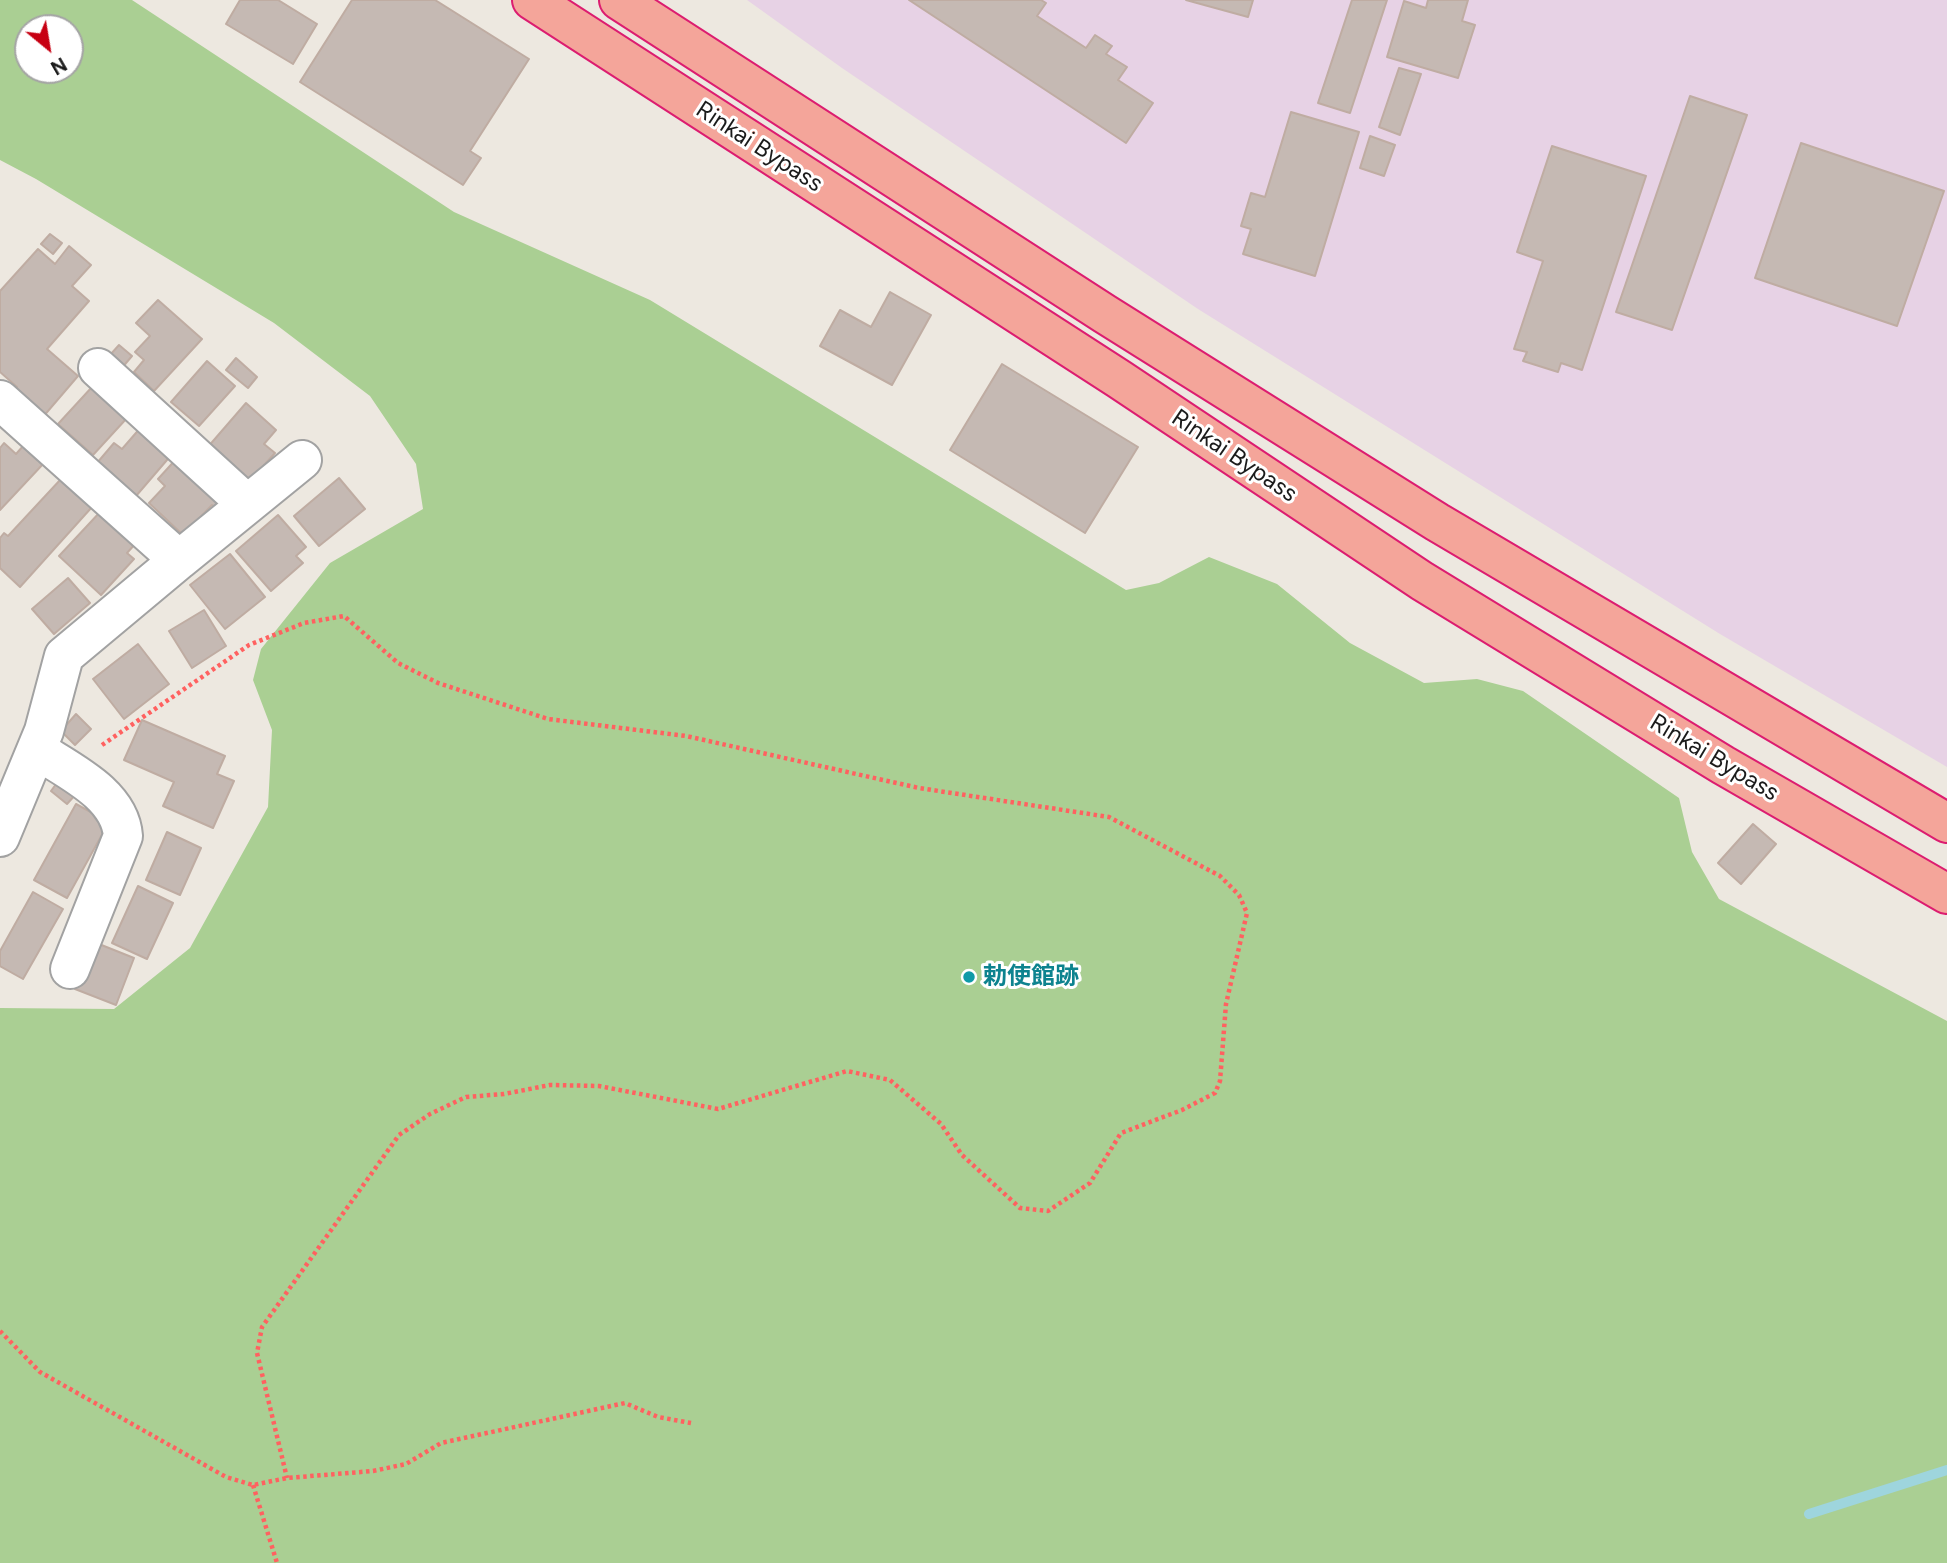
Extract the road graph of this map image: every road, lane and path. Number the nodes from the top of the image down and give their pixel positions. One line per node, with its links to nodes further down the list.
1 (532, 0): 11 (highway, Rinkai Bypass)
2 (619, 0): 9 (highway, Rinkai Bypass)
3 (97, 368): 6 (street)
4 (0, 400): 7 (street)
5 (302, 460): 6 (street)
6 (247, 504): 7 (street)
7 (179, 560): 8 (street)
8 (52, 760): 10 (street); 12 (street); 15 (path)
9 (1947, 823)
10 (0, 836)
11 (1947, 894)
12 (70, 969)
13 (0, 1331): 16 (path)
14 (691, 1423): 15 (path)
15 (286, 1478): 16 (path)
16 (253, 1485): 17 (path)
17 (277, 1563)

